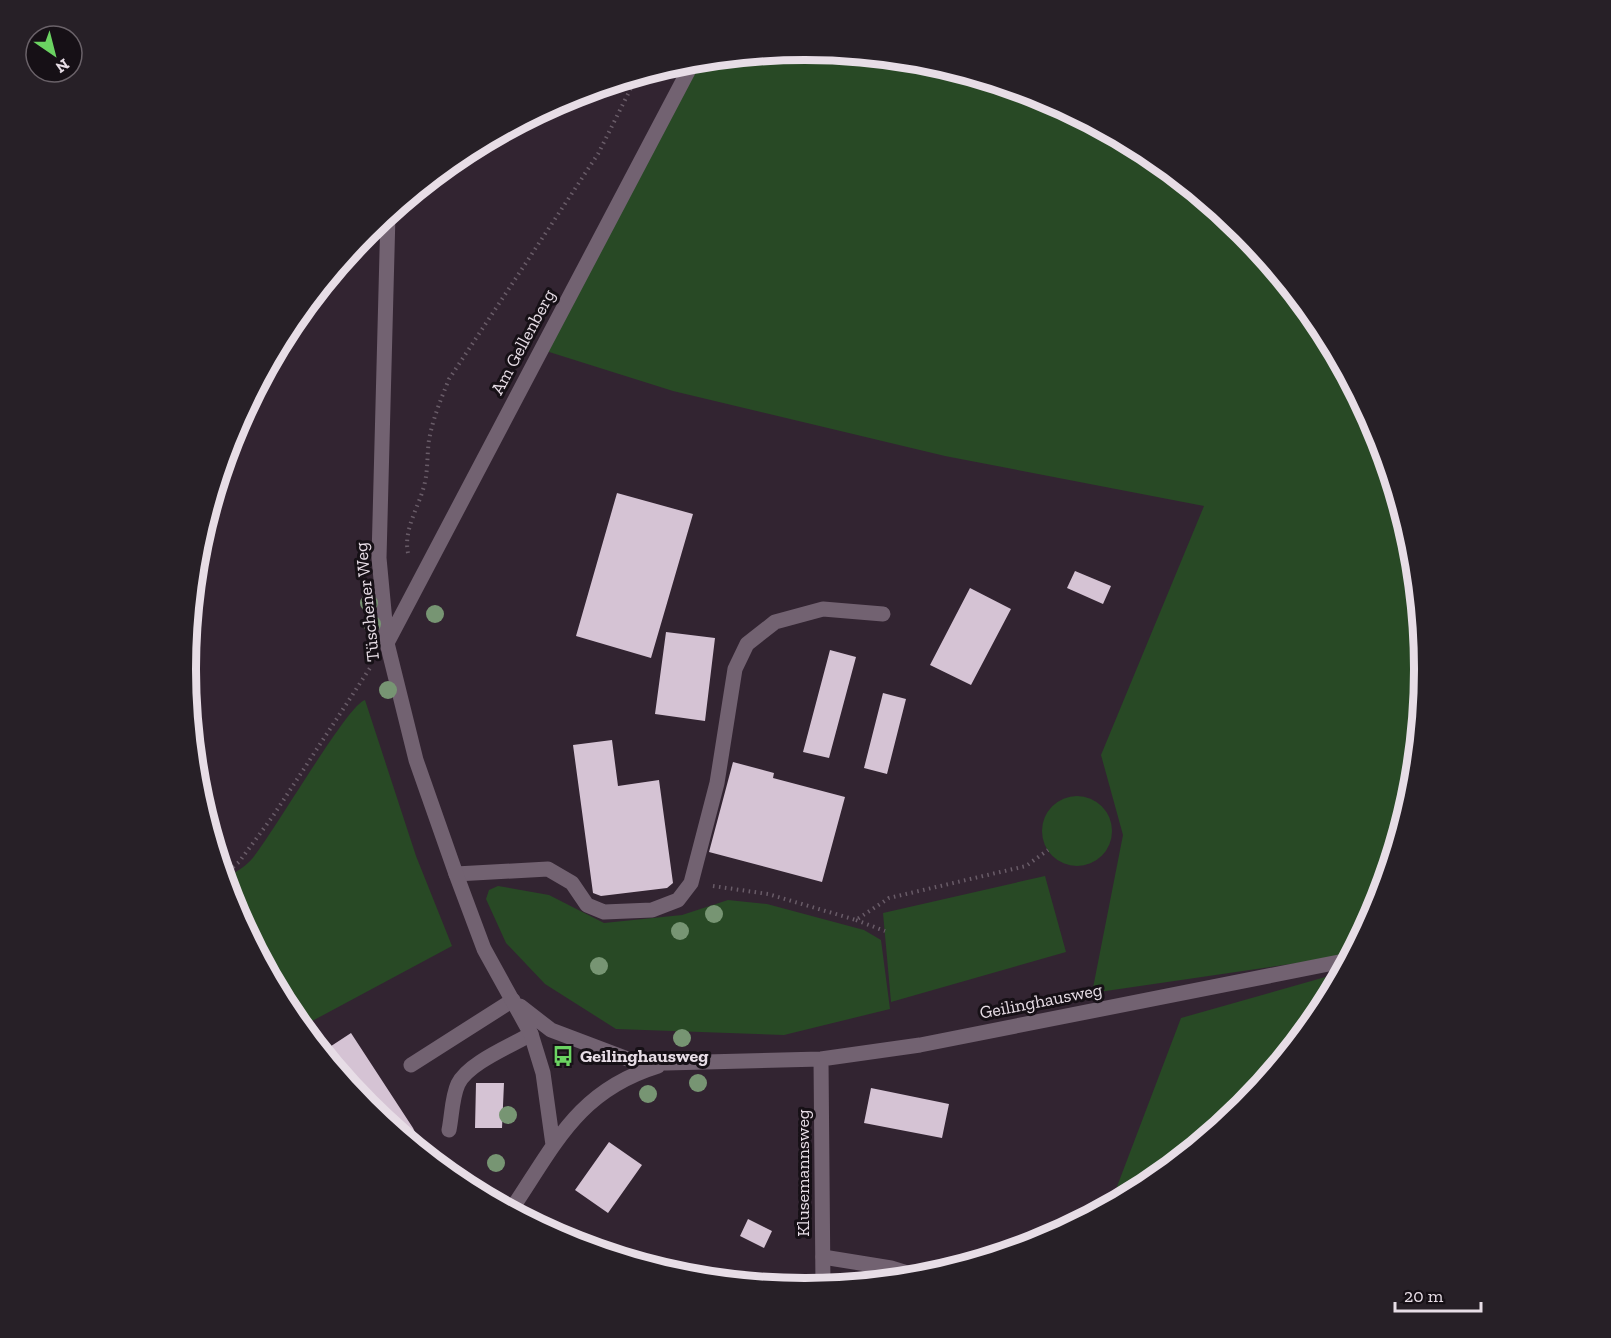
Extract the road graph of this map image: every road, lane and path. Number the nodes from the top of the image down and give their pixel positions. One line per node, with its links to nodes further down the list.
1 (688, 72): 4 (street, Am Gellenberg)
2 (632, 86): 4 (path)
3 (388, 226): 6 (street, Tüschener Weg)
4 (419, 582): 6 (street, Am Gellenberg)
5 (883, 614): 10 (street)
6 (387, 643): 8 (path); 9 (street, Tüschener Weg)
7 (1048, 850): 11 (path)
8 (231, 869)
9 (456, 874): 10 (street); 14 (street, Tüschener Weg)
10 (692, 883): 11 (path)
11 (855, 920): 12 (path)
12 (885, 931)
13 (1339, 962): 17 (street, Geilinghausweg)
14 (513, 1000): 15 (street, Tüschener Weg); 16 (street, Tüschener Weg); 19 (street)
15 (531, 1034): 20 (street); 21 (street, Tüschener Weg)
16 (608, 1053): 18 (street, Geilinghausweg)
17 (821, 1059): 18 (street, Geilinghausweg); 23 (street, Klusemannsweg)
18 (666, 1063): 21 (street, Geilinghausweg)
19 (411, 1065)
20 (449, 1130)
21 (554, 1145): 22 (street, Geilinghausweg)
22 (515, 1204)
23 (823, 1257): 24 (street); 25 (street, Klusemannsweg)
24 (899, 1270)
25 (823, 1278)

